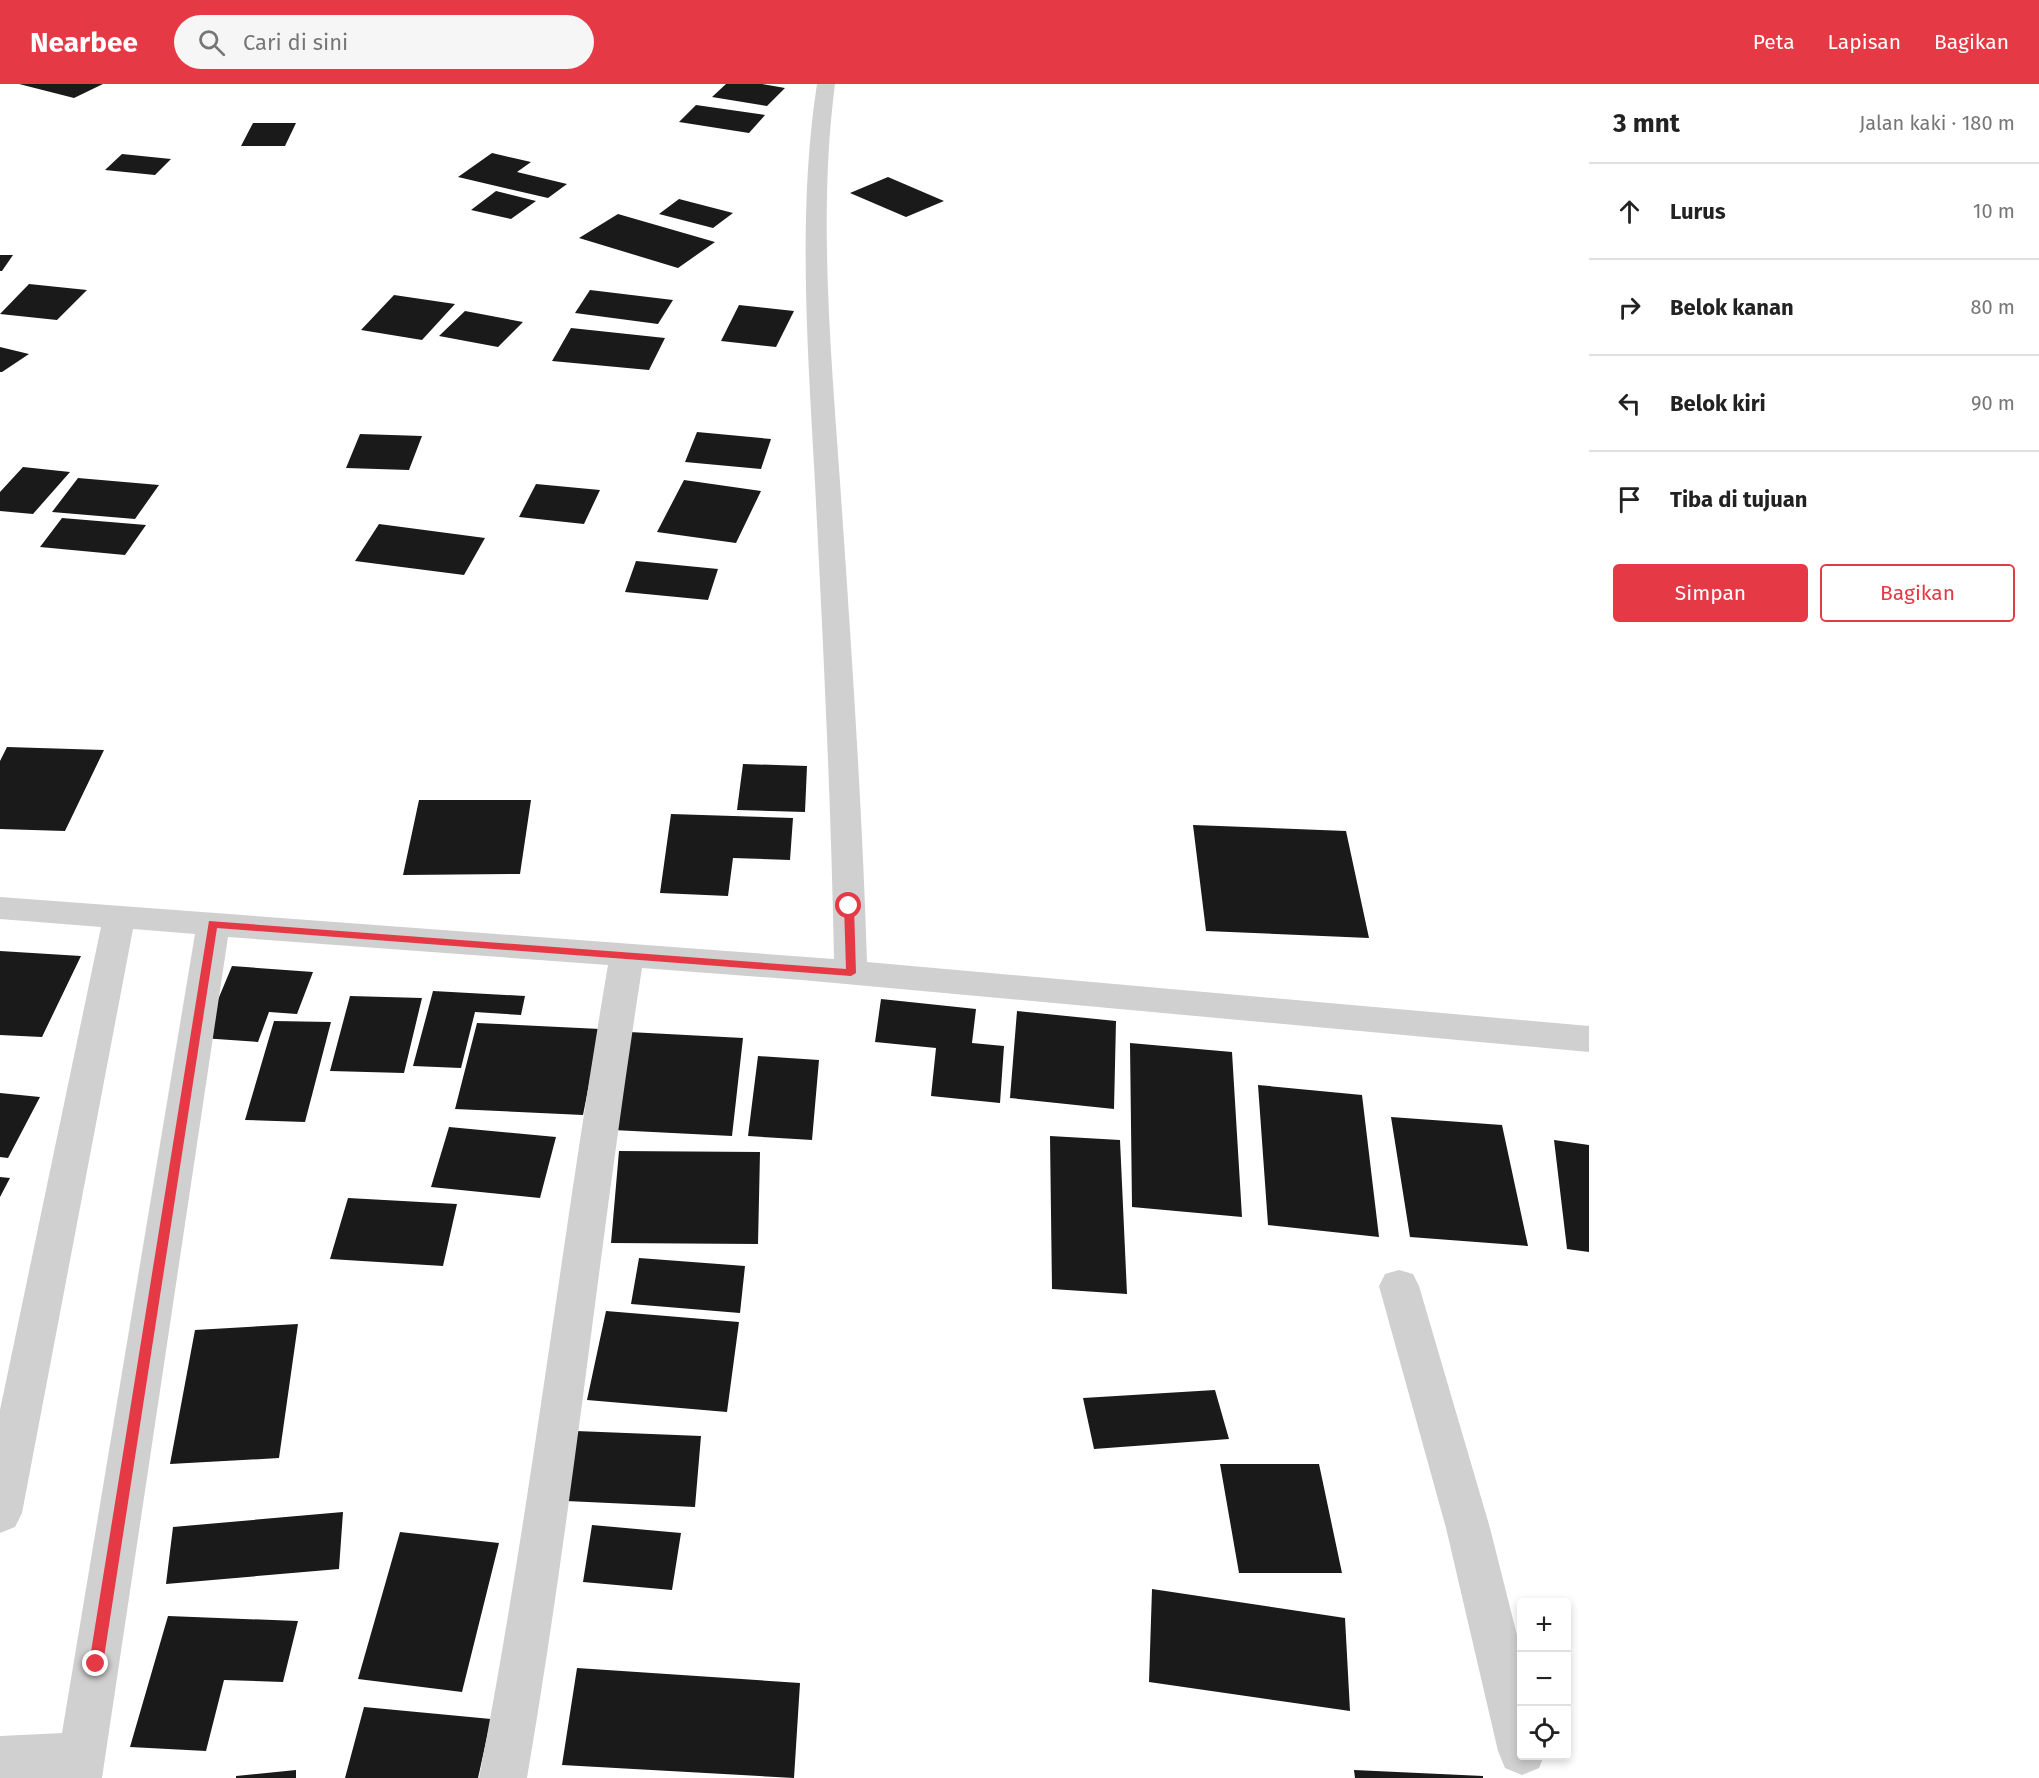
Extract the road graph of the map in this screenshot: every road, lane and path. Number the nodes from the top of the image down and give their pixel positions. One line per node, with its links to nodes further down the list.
1 (826, 84): 6 (street)
2 (0, 908): 3 (street)
3 (118, 917): 4 (street); 9 (street)
4 (213, 924): 5 (street); 12 (street)
5 (627, 955): 6 (street); 13 (street)
6 (851, 973): 7 (street)
7 (1589, 1039)
8 (1400, 1286): 10 (street)
9 (0, 1513)
10 (1517, 1734)
11 (1524, 1760): 14 (street)
12 (50, 1763)
13 (503, 1778)
14 (1528, 1778)

